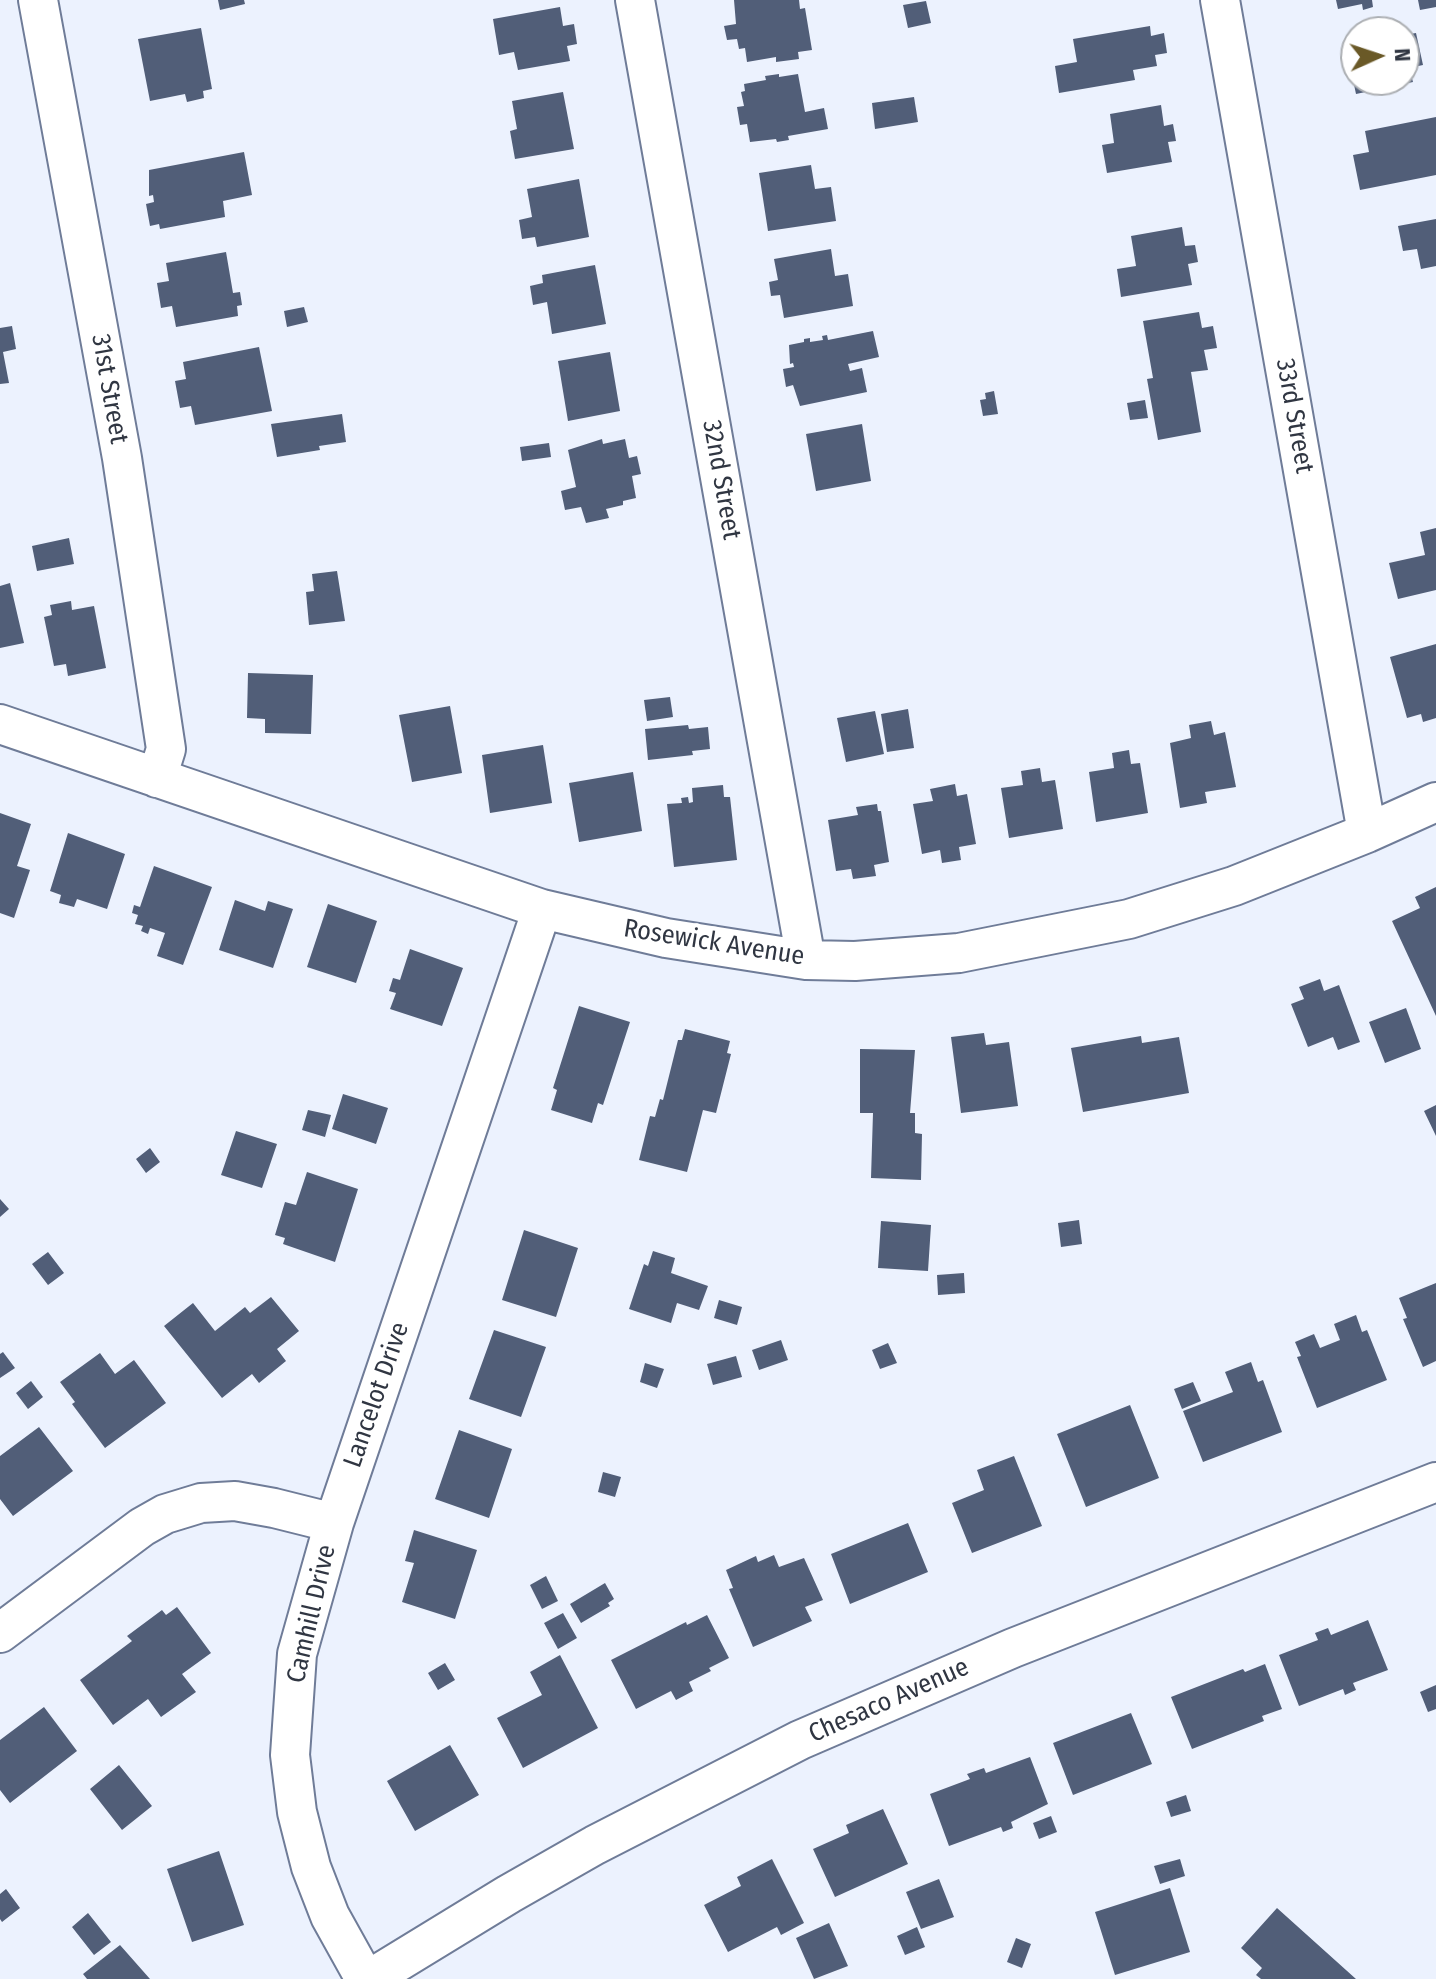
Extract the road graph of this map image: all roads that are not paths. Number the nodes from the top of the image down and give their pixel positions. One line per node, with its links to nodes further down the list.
1 (38, 0): 5 (street, 31st Street)
2 (635, 0): 9 (street, 32nd Street)
3 (1220, 0): 7 (street, 33rd Street)
4 (0, 724): 5 (street, Rosewick Avenue)
5 (157, 778): 8 (street, Rosewick Avenue)
6 (1436, 802): 7 (street, Rosewick Avenue)
7 (1367, 833): 9 (street, Rosewick Avenue)
8 (542, 909): 9 (street, Rosewick Avenue); 11 (street, Lancelot Drive)
9 (806, 960)
10 (1436, 1482): 13 (street, Chesaco Avenue)
11 (334, 1523): 12 (street); 13 (street, Camhill Drive)
12 (0, 1633)
13 (368, 1979)

